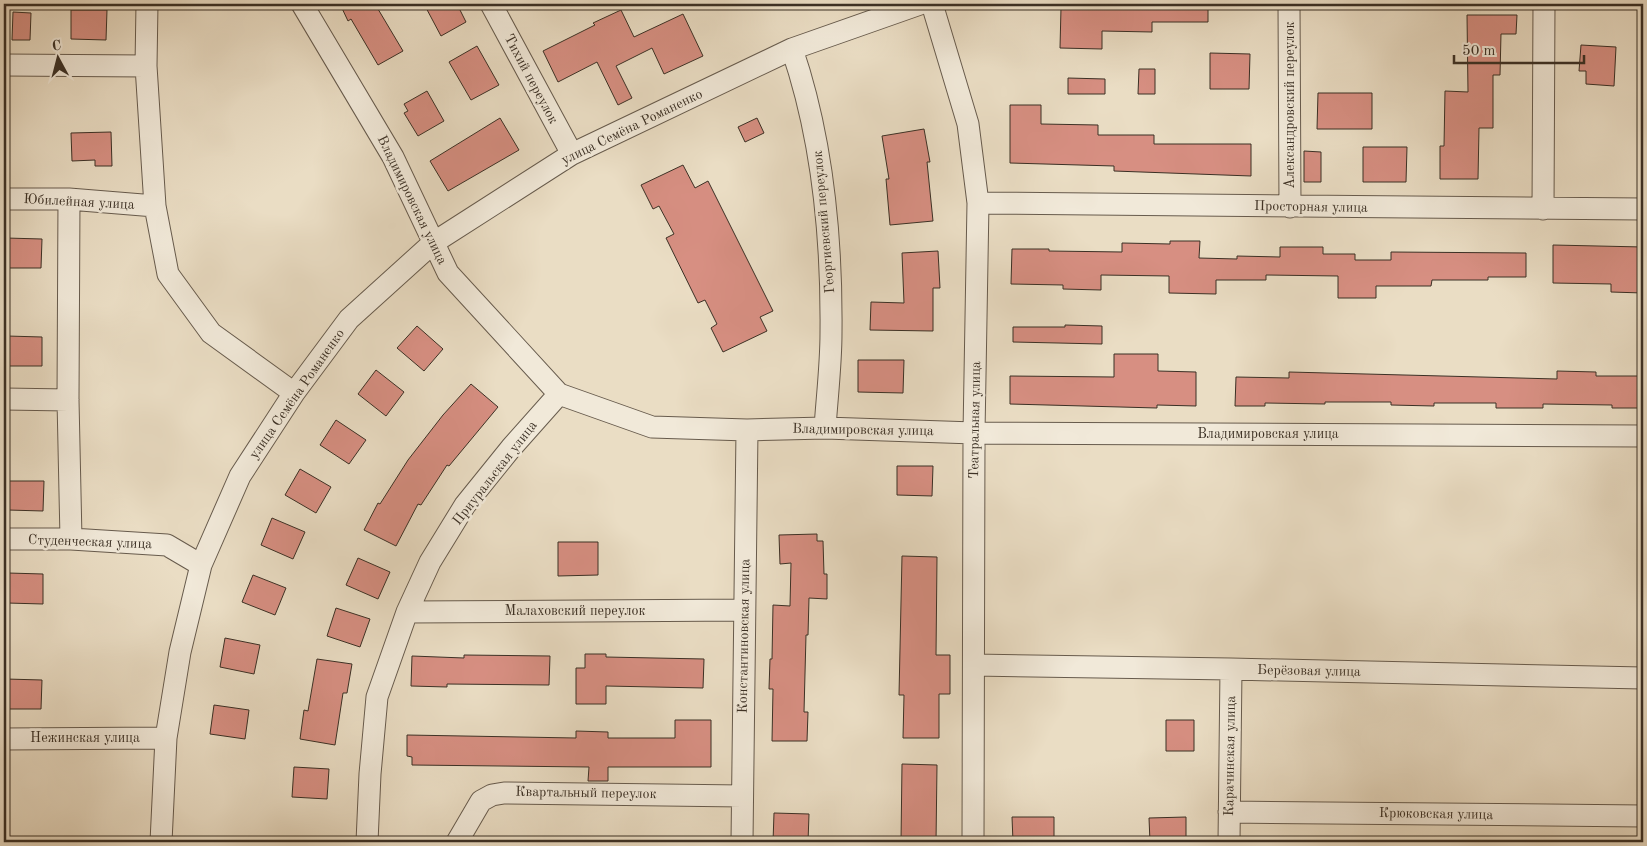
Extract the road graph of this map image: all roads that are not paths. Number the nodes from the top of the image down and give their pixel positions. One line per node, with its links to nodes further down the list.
1 (147, 4): 10 (street)
2 (302, 4): 19 (street, Владимировская улица)
3 (490, 4): 11 (street, Тихий переулок)
4 (920, 4): 8 (street, улица Семёна Романенко)
5 (932, 4): 14 (street, Театральная улица)
6 (1289, 4): 16 (street, Александровский переулок)
7 (1544, 4): 17 (street)
8 (792, 49): 11 (street, улица Семёна Романенко); 24 (street, Георгиевский переулок)
9 (4, 65): 10 (street)
10 (146, 66): 15 (street)
11 (572, 154): 19 (street, улица Семёна Романенко)
12 (4, 199): 13 (street, Юбилейная улица)
13 (69, 199): 15 (street, Юбилейная улица); 23 (street)
14 (978, 203): 16 (street, Просторная улица); 26 (street, Театральная улица)
15 (155, 206): 20 (street)
16 (1290, 207): 17 (street, Просторная улица)
17 (1543, 209): 18 (street, Просторная улица)
18 (1643, 209)
19 (433, 243): 20 (street, улица Семёна Романенко); 21 (street, Владимировская улица)
20 (294, 393): 30 (street, улица Семёна Романенко)
21 (559, 394): 25 (street, Владимировская улица); 32 (street, Приуральская улица)
22 (4, 399): 23 (street)
23 (68, 400): 29 (street)
24 (825, 428): 25 (street, Владимировская улица); 26 (street, Владимировская улица)
25 (746, 430): 31 (street, Константиновская улица)
26 (974, 433): 27 (street, Владимировская улица); 33 (street, Театральная улица)
27 (1643, 436)
28 (4, 539): 29 (street, Студенческая улица)
29 (71, 539): 30 (street, Студенческая улица)
30 (201, 565): 36 (street, улица Семёна Романенко)
31 (744, 610): 32 (street, Малаховский переулок); 38 (street, Константиновская улица)
32 (406, 612): 42 (street, Приуральская улица)
33 (974, 665): 34 (street, Берёзовая улица); 45 (street, Театральная улица)
34 (1231, 669): 35 (street, Берёзовая улица); 39 (street, Карачинская улица)
35 (1643, 678)
36 (166, 738): 37 (street, Нежинская улица); 41 (street, улица Семёна Романенко)
37 (4, 739)
38 (742, 796): 43 (street, Квартальный переулок); 44 (street, Константиновская улица)
39 (1229, 812): 40 (street, Крюковская улица); 46 (street, Карачинская улица)
40 (1643, 816)
41 (160, 842)
42 (367, 842)
43 (457, 842)
44 (742, 842)
45 (973, 842)
46 (1228, 842)

